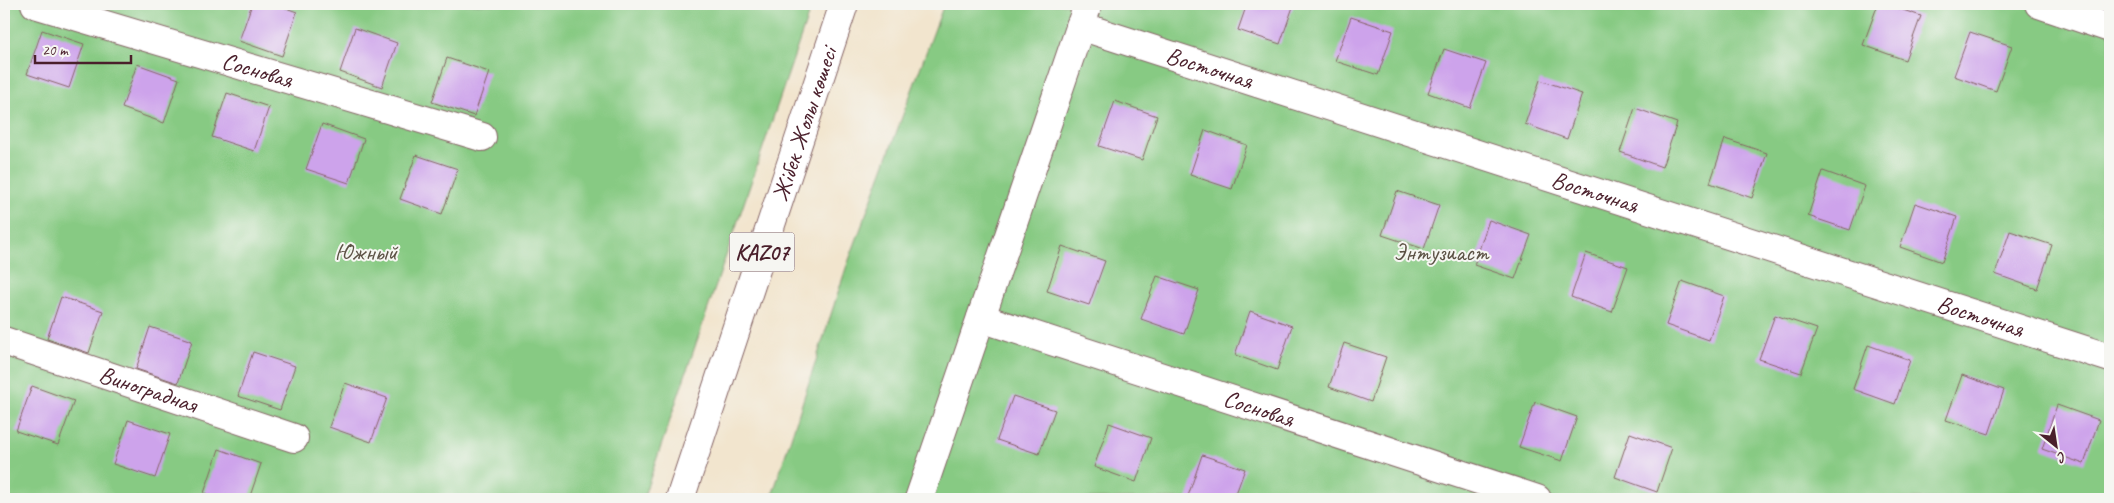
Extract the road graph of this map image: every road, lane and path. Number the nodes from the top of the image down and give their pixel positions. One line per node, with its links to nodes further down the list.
1 (35, 4): 6 (main road, Сосновая)
2 (844, 4): 11 (main road, Жібек Жолы көшесі / KAZ07)
3 (2039, 4): 5 (main road)
4 (1084, 15): 7 (main road); 9 (main road, Восточная)
5 (2110, 28)
6 (482, 137)
7 (981, 318): 12 (main road); 13 (main road, Сосновая)
8 (4, 341): 10 (main road, Виноградная)
9 (2110, 358)
10 (294, 438)
11 (680, 499)
12 (919, 499)
13 (1537, 499)

